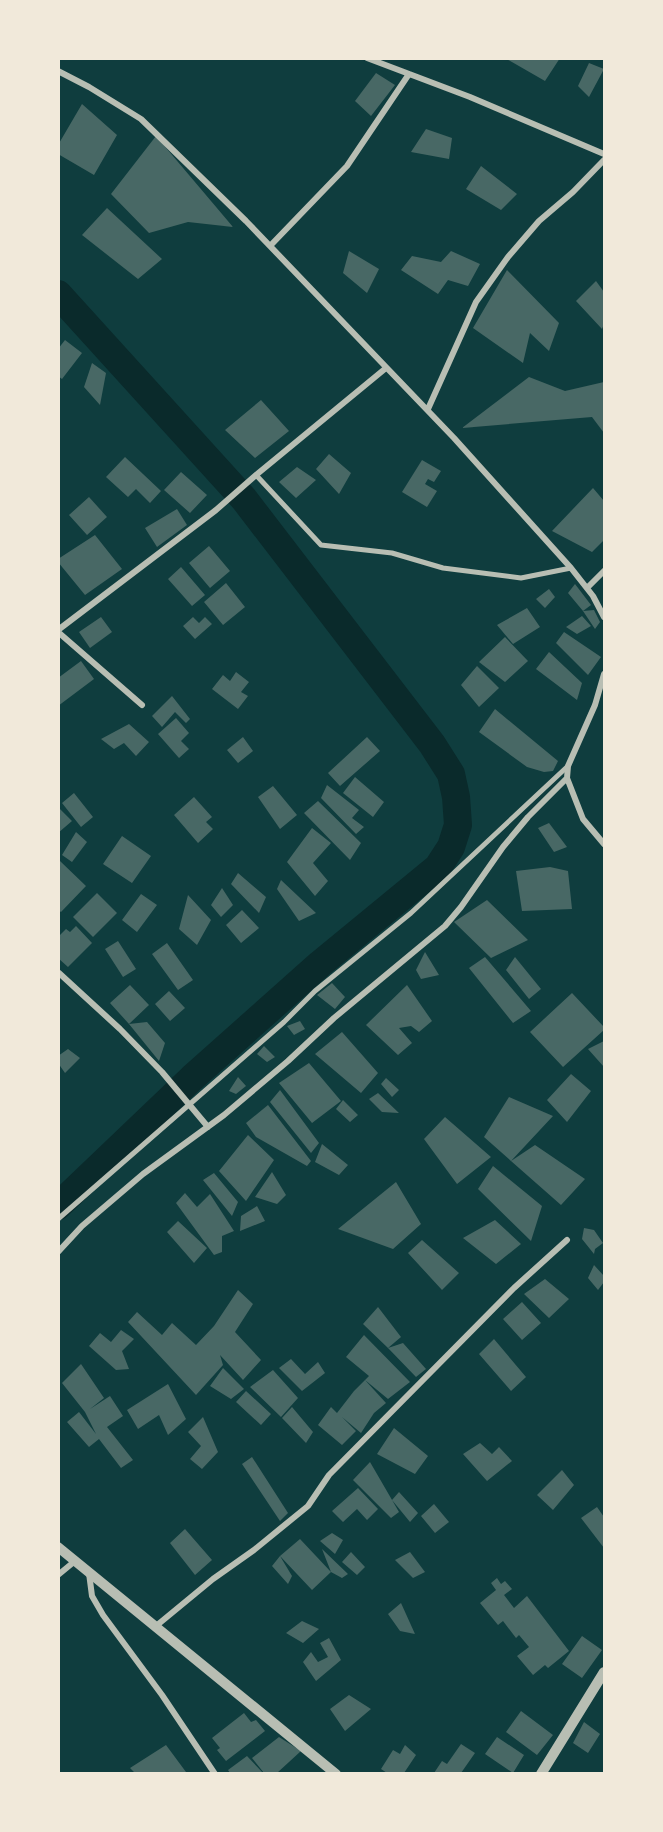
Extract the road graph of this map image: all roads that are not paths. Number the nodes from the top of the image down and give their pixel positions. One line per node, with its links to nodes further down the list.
1 (367, 58): 3 (street)
2 (58, 71): 6 (street)
3 (409, 74): 4 (street); 6 (street)
4 (604, 154)
5 (604, 160): 8 (street)
6 (270, 246): 7 (street)
7 (387, 368): 8 (street); 9 (street)
8 (428, 409): 10 (street)
9 (255, 475): 10 (street); 14 (street)
10 (571, 568): 12 (street)
11 (604, 571): 12 (street)
12 (587, 588): 13 (street)
13 (604, 617)
14 (58, 631): 16 (street)
15 (604, 674): 17 (street)
16 (142, 705)
17 (568, 766): 18 (street); 22 (street)
18 (567, 778): 19 (street); 21 (street)
19 (604, 844)
20 (59, 973): 21 (street)
21 (208, 1127): 24 (street)
22 (58, 1219)
23 (567, 1240): 29 (street)
24 (58, 1252)
25 (58, 1547): 26 (street)
26 (75, 1561): 27 (street); 28 (street)
27 (89, 1572): 29 (street); 31 (street)
28 (58, 1575)
29 (156, 1626): 32 (street)
30 (604, 1672): 33 (street)
31 (215, 1773)
32 (336, 1773)
33 (541, 1773)

